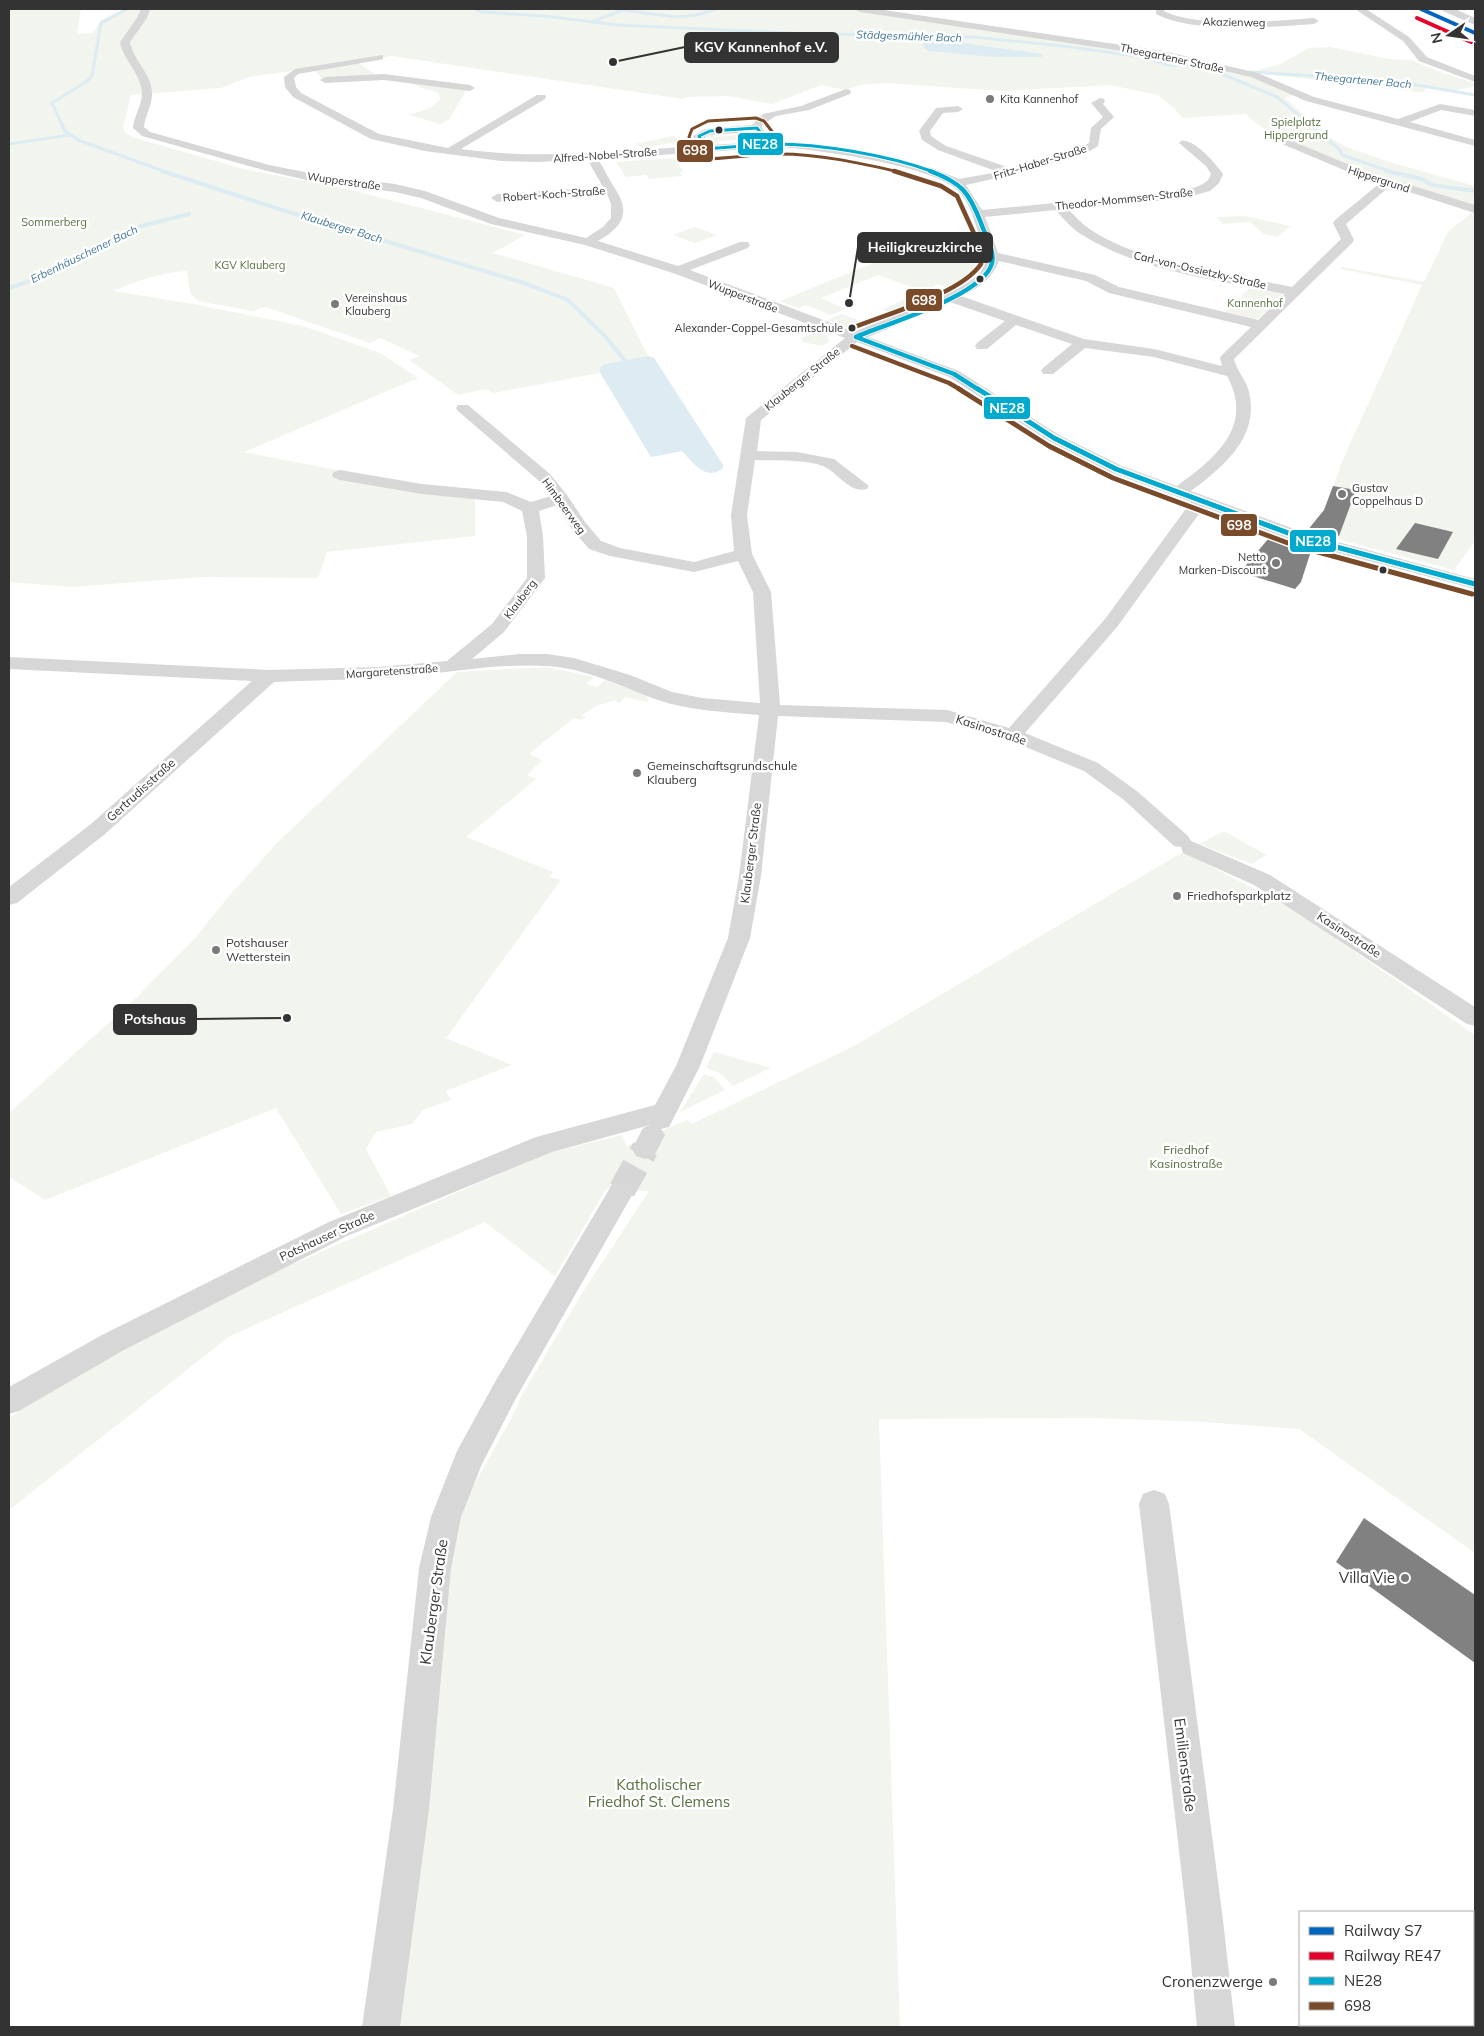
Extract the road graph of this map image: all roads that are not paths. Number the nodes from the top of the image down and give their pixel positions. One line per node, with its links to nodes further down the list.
1 (145, 9): 34 (street, Wupperstraße)
2 (860, 9): 17 (street, Theegartener Straße)
3 (1160, 9): 6 (street, Akazienweg)
4 (1360, 9): 9 (street)
5 (1447, 9): 7 (street)
6 (1314, 21)
7 (1475, 22)
8 (379, 57): 10 (street)
9 (1475, 79)
10 (288, 83): 11 (street); 24 (street, Alfred-Nobel-Straße)
11 (470, 88)
12 (846, 92): 18 (street)
13 (541, 97): 24 (street)
14 (1100, 101): 26 (street, Fritz-Haber-Straße)
15 (958, 109): 26 (street)
16 (1475, 113): 17 (street)
17 (1398, 123): 21 (street, Theegartener Straße)
18 (757, 128): 22 (street); 23 (street)
19 (1286, 142): 27 (street, Hippergrund)
20 (1185, 143): 31 (street, Theodor-Mommsen-Straße)
21 (1475, 143)
22 (769, 144): 23 (street, Alfred-Nobel-Straße); 28 (street, Alfred-Nobel-Straße)
23 (704, 149): 25 (street, Alfred-Nobel-Straße)
24 (449, 152): 25 (street, Alfred-Nobel-Straße)
25 (590, 156): 29 (street, Robert-Koch-Straße)
26 (1010, 172): 28 (street, Fritz-Haber-Straße)
27 (1388, 182): 32 (street, Hippergrund); 38 (street)
28 (958, 183): 33 (street)
29 (611, 190): 30 (street, Robert-Koch-Straße); 34 (street, Robert-Koch-Straße)
30 (497, 198)
31 (1059, 207): 33 (street, Theodor-Mommsen-Straße); 38 (street, Carl-von-Ossietzky-Straße)
32 (1475, 209)
33 (978, 214): 36 (street)
34 (588, 242): 37 (street, Wupperstraße)
35 (744, 245): 37 (street, Wupperstraße)
36 (993, 256): 39 (street); 41 (street)
37 (678, 270): 42 (street, Wupperstraße)
38 (1296, 292): 41 (street)
39 (950, 297): 40 (street); 42 (street)
40 (1015, 319): 43 (street); 44 (street)
41 (1260, 325): 46 (street)
42 (856, 337): 48 (street, Klauberger Straße); 51 (street, Wupperstraße)
43 (1082, 343): 45 (street); 46 (street)
44 (982, 346)
45 (1048, 372)
46 (1235, 374): 51 (street)
47 (463, 408): 52 (street, Himbeerweg)
48 (747, 455): 50 (street); 55 (street, Klauberger Straße)
49 (340, 475): 54 (street)
50 (861, 486)
51 (1178, 493): 53 (street, Wupperstraße)
52 (561, 498): 54 (street); 55 (street, Himbeerweg)
53 (1202, 501): 56 (street, Wupperstraße); 61 (street)
54 (530, 508): 58 (street, Klauberg)
55 (743, 554): 60 (street, Klauberger Straße)
56 (1475, 584)
57 (9, 663): 59 (street, Margaretenstraße)
58 (452, 666): 59 (street, Margaretenstraße); 60 (street, Margaretenstraße)
59 (268, 676): 62 (street, Gertrudisstraße)
60 (769, 710): 61 (street, Kasinostraße); 64 (street, Klauberger Straße)
61 (1013, 736): 63 (street, Kasinostraße)
62 (9, 898)
63 (1475, 1018)
64 (655, 1129): 66 (street, Potshauser Straße)
65 (622, 1190): 68 (street, Klauberger Straße)
66 (9, 1402)
67 (1154, 1504): 69 (street, Emilienstraße)
68 (381, 2027)
69 (1216, 2027)

